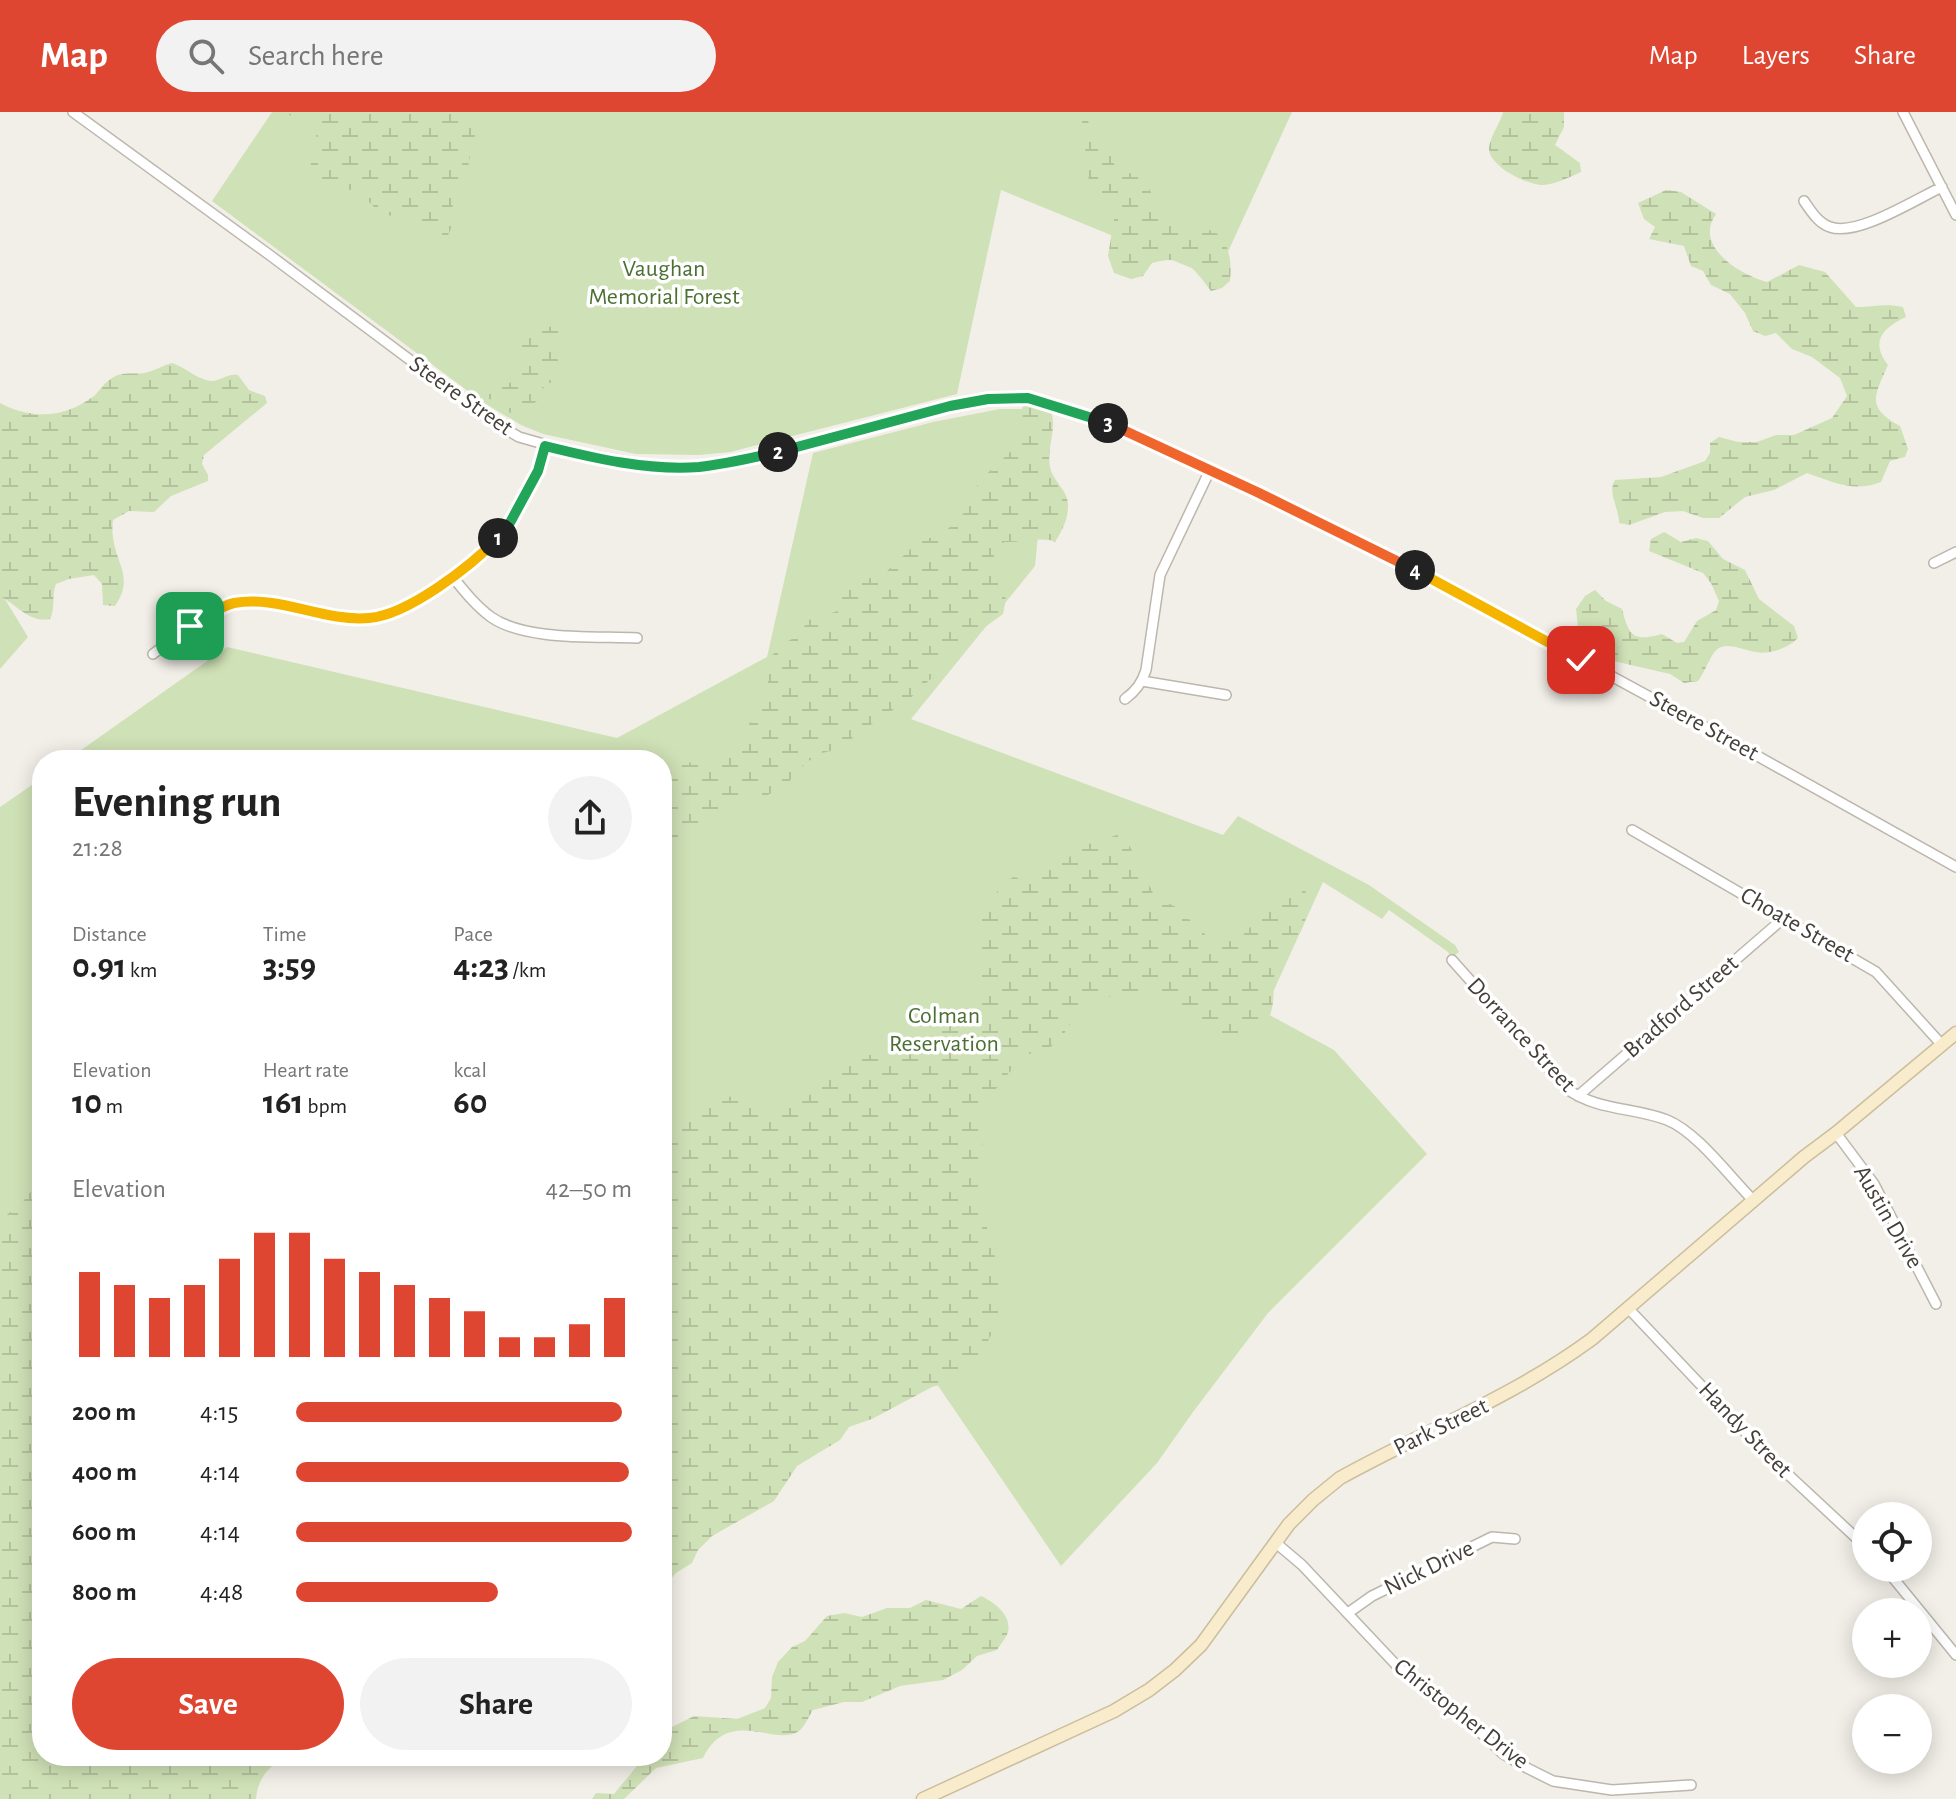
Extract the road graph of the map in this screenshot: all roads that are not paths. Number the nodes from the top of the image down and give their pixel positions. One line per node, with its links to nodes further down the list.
1 (73, 112): 6 (street, Steere Street)
2 (1903, 112): 3 (street)
3 (1942, 187): 4 (street); 5 (street)
4 (1804, 201)
5 (1956, 215)
6 (545, 446): 7 (street, Steere Street); 10 (street)
7 (1210, 470): 13 (street); 17 (street, Steere Street)
8 (1956, 552): 9 (street)
9 (1934, 563)
10 (452, 576): 11 (street); 12 (street)
11 (637, 638)
12 (153, 654)
13 (1142, 681): 14 (street); 15 (street)
14 (1226, 695)
15 (1125, 699)
16 (1632, 830): 18 (street, Choate Street)
17 (1956, 867)
18 (1785, 917): 21 (street, Choate Street); 22 (street, Bradford Street)
19 (1452, 960): 22 (street, Dorrance Street)
20 (1956, 1033): 21 (main road, Park Street)
21 (1942, 1045): 23 (main road, Park Street)
22 (1578, 1096): 24 (street, Dorrance Street)
23 (1836, 1133): 24 (main road, Park Street); 25 (street, Austin Drive)
24 (1753, 1200): 26 (main road, Park Street)
25 (1936, 1304)
26 (1628, 1308): 27 (street, Handy Street); 29 (main road, Park Street)
27 (1852, 1534)
28 (1515, 1539): 31 (street, Nick Drive)
29 (1276, 1543): 31 (street, Christopher Drive); 34 (main road, Park Street)
30 (1896, 1582): 32 (street)
31 (1348, 1613): 33 (street, Christopher Drive)
32 (1956, 1655)
33 (1691, 1785)
34 (923, 1799)

